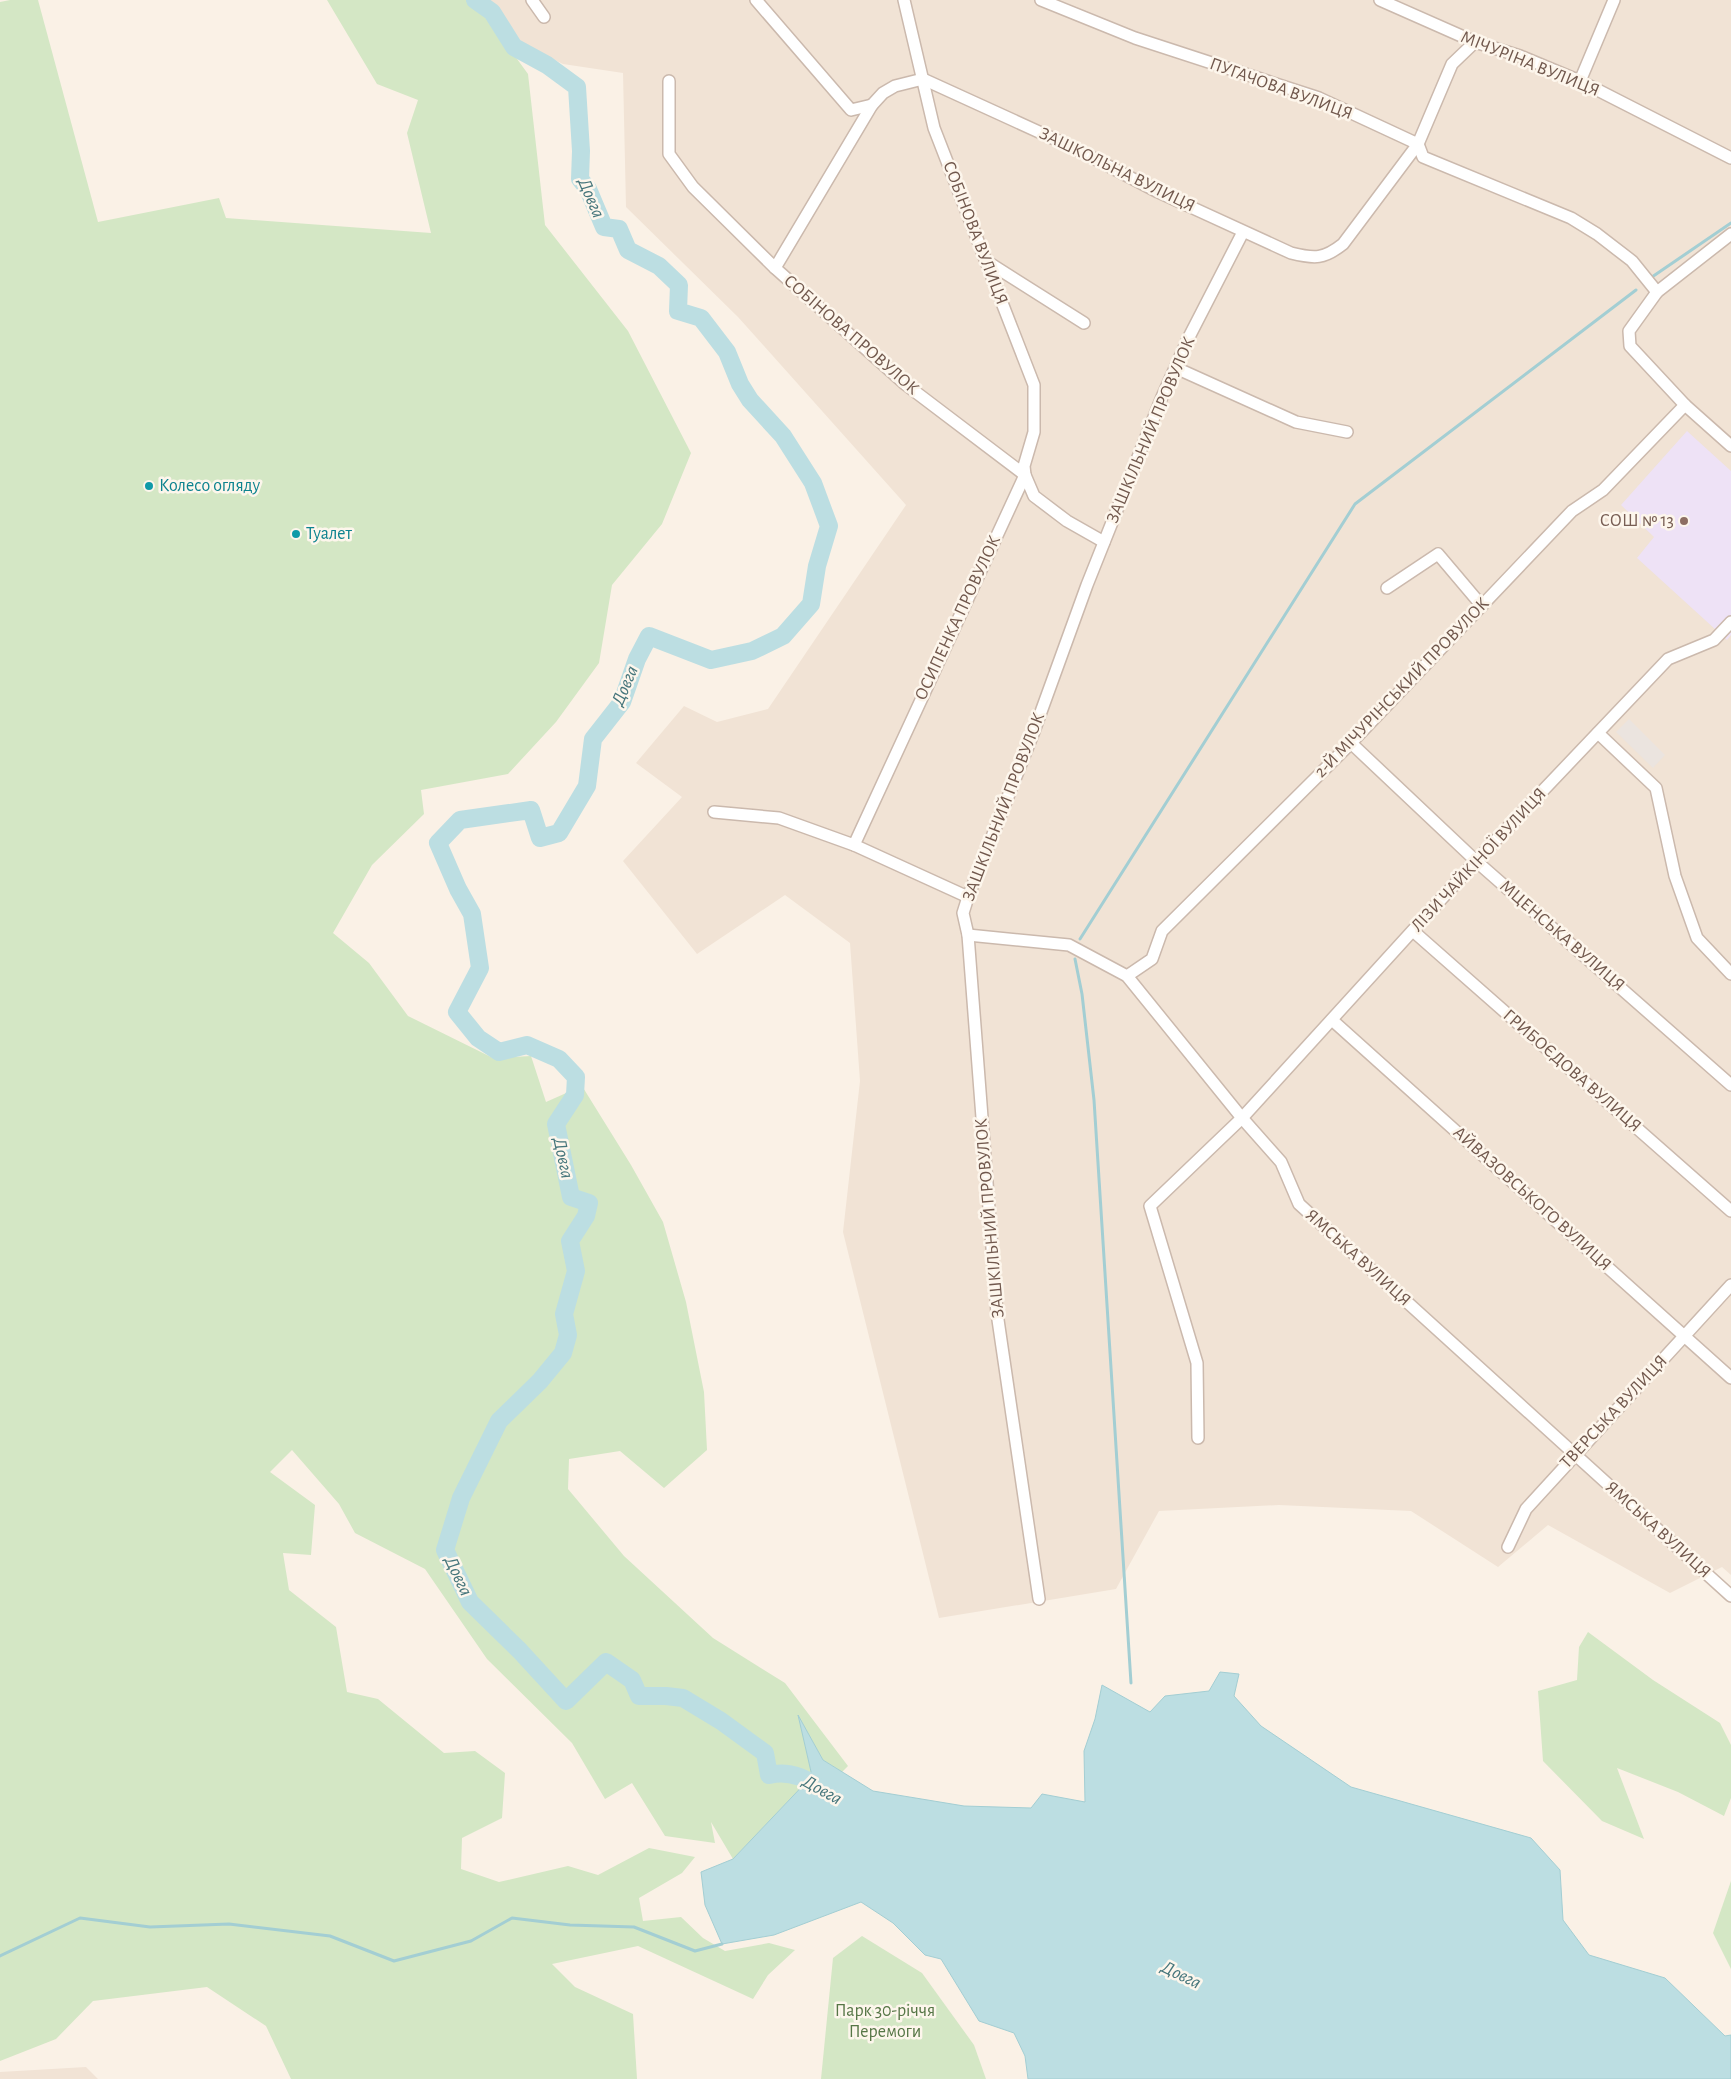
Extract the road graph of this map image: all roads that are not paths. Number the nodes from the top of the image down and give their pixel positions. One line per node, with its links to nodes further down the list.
1 (532, 0): 7 (street)
2 (756, 0): 12 (street)
3 (904, 0): 9 (street)
4 (1041, 0): 13 (street, ПУГАЧОВА ВУЛИЦЯ)
5 (1380, 0): 8 (street, МІЧУРІНА ВУЛИЦЯ)
6 (1614, 0): 11 (street)
7 (544, 17)
8 (1475, 42): 11 (street, МІЧУРІНА ВУЛИЦЯ); 13 (street)
9 (923, 79): 12 (street); 15 (street, ЗАШКОЛЬНА ВУЛИЦЯ); 17 (street, СОБІНОВА ВУЛИЦЯ)
10 (668, 81): 18 (street, СОБІНОВА ПРОВУЛОК)
11 (1580, 81): 14 (street, МІЧУРІНА ВУЛИЦЯ)
12 (872, 105): 18 (street)
13 (1418, 144): 15 (street, ЗАШКОЛЬНА ВУЛИЦЯ); 19 (street, ПУГАЧОВА ВУЛИЦЯ)
14 (1731, 158)
15 (1243, 232): 21 (street, ЗАШКІЛЬНИЙ ПРОВУЛОК)
16 (1731, 234): 19 (street)
17 (986, 262): 20 (street); 22 (street, СОБІНОВА ВУЛИЦЯ)
18 (775, 268): 26 (street, СОБІНОВА ПРОВУЛОК)
19 (1657, 292): 23 (street)
20 (1084, 323)
21 (1176, 368): 24 (street); 27 (street, ЗАШКІЛЬНИЙ ПРОВУЛОК)
22 (1034, 385): 26 (street, ОСИПЕНКА ПРОВУЛОК)
23 (1685, 405): 25 (street); 29 (street, 2-Й МІЧУРІНСЬКИЙ ПРОВУЛОК)
24 (1347, 432)
25 (1731, 446)
26 (1025, 475): 27 (street, СОБІНОВА ПРОВУЛОК); 34 (street, ОСИПЕНКА ПРОВУЛОК)
27 (1104, 542): 36 (street, ЗАШКІЛЬНИЙ ПРОВУЛОК)
28 (1387, 588): 29 (street)
29 (1482, 606): 32 (street, 2-Й МІЧУРІНСЬКИЙ ПРОВУЛОК)
30 (1731, 622): 31 (street, ЛІЗИ ЧАЙКІНОЇ ВУЛИЦЯ)
31 (1598, 733): 35 (street, ЛІЗИ ЧАЙКІНОЇ ВУЛИЦЯ); 39 (street)
32 (1351, 743): 35 (street, МЦЕНСЬКА ВУЛИЦЯ); 40 (street, 2-Й МІЧУРІНСЬКИЙ ПРОВУЛОК)
33 (714, 812): 34 (street)
34 (854, 845): 36 (street)
35 (1476, 861): 37 (street, ЛІЗИ ЧАЙКІНОЇ ВУЛИЦЯ); 42 (street, МЦЕНСЬКА ВУЛИЦЯ)
36 (968, 898): 38 (street, ЗАШКІЛЬНИЙ ПРОВУЛОК)
37 (1413, 931): 41 (street, ЛІЗИ ЧАЙКІНОЇ ВУЛИЦЯ); 44 (street, ГРИБОЄДОВА ВУЛИЦЯ)
38 (968, 935): 40 (street, ЯМСЬКА ВУЛИЦЯ); 52 (street, ЗАШКІЛЬНИЙ ПРОВУЛОК)
39 (1731, 974)
40 (1127, 976): 43 (street, ЯМСЬКА ВУЛИЦЯ)
41 (1332, 1020): 43 (street, ЛІЗИ ЧАЙКІНОЇ ВУЛИЦЯ); 46 (street, АЙВАЗОВСЬКОГО ВУЛИЦЯ)
42 (1731, 1084)
43 (1242, 1118): 48 (street, ЛІЗИ ЧАЙКІНОЇ ВУЛИЦЯ); 49 (street, ЯМСЬКА ВУЛИЦЯ)
44 (1731, 1211)
45 (1731, 1284): 46 (street, ТВЕРСЬКА ВУЛИЦЯ)
46 (1684, 1335): 47 (street, АЙВАЗОВСЬКОГО ВУЛИЦЯ); 49 (street, ТВЕРСЬКА ВУЛИЦЯ)
47 (1731, 1378)
48 (1198, 1438)
49 (1574, 1455): 50 (street, ТВЕРСЬКА ВУЛИЦЯ); 51 (street, ЯМСЬКА ВУЛИЦЯ)
50 (1508, 1547)
51 (1731, 1596)
52 (1038, 1598)

